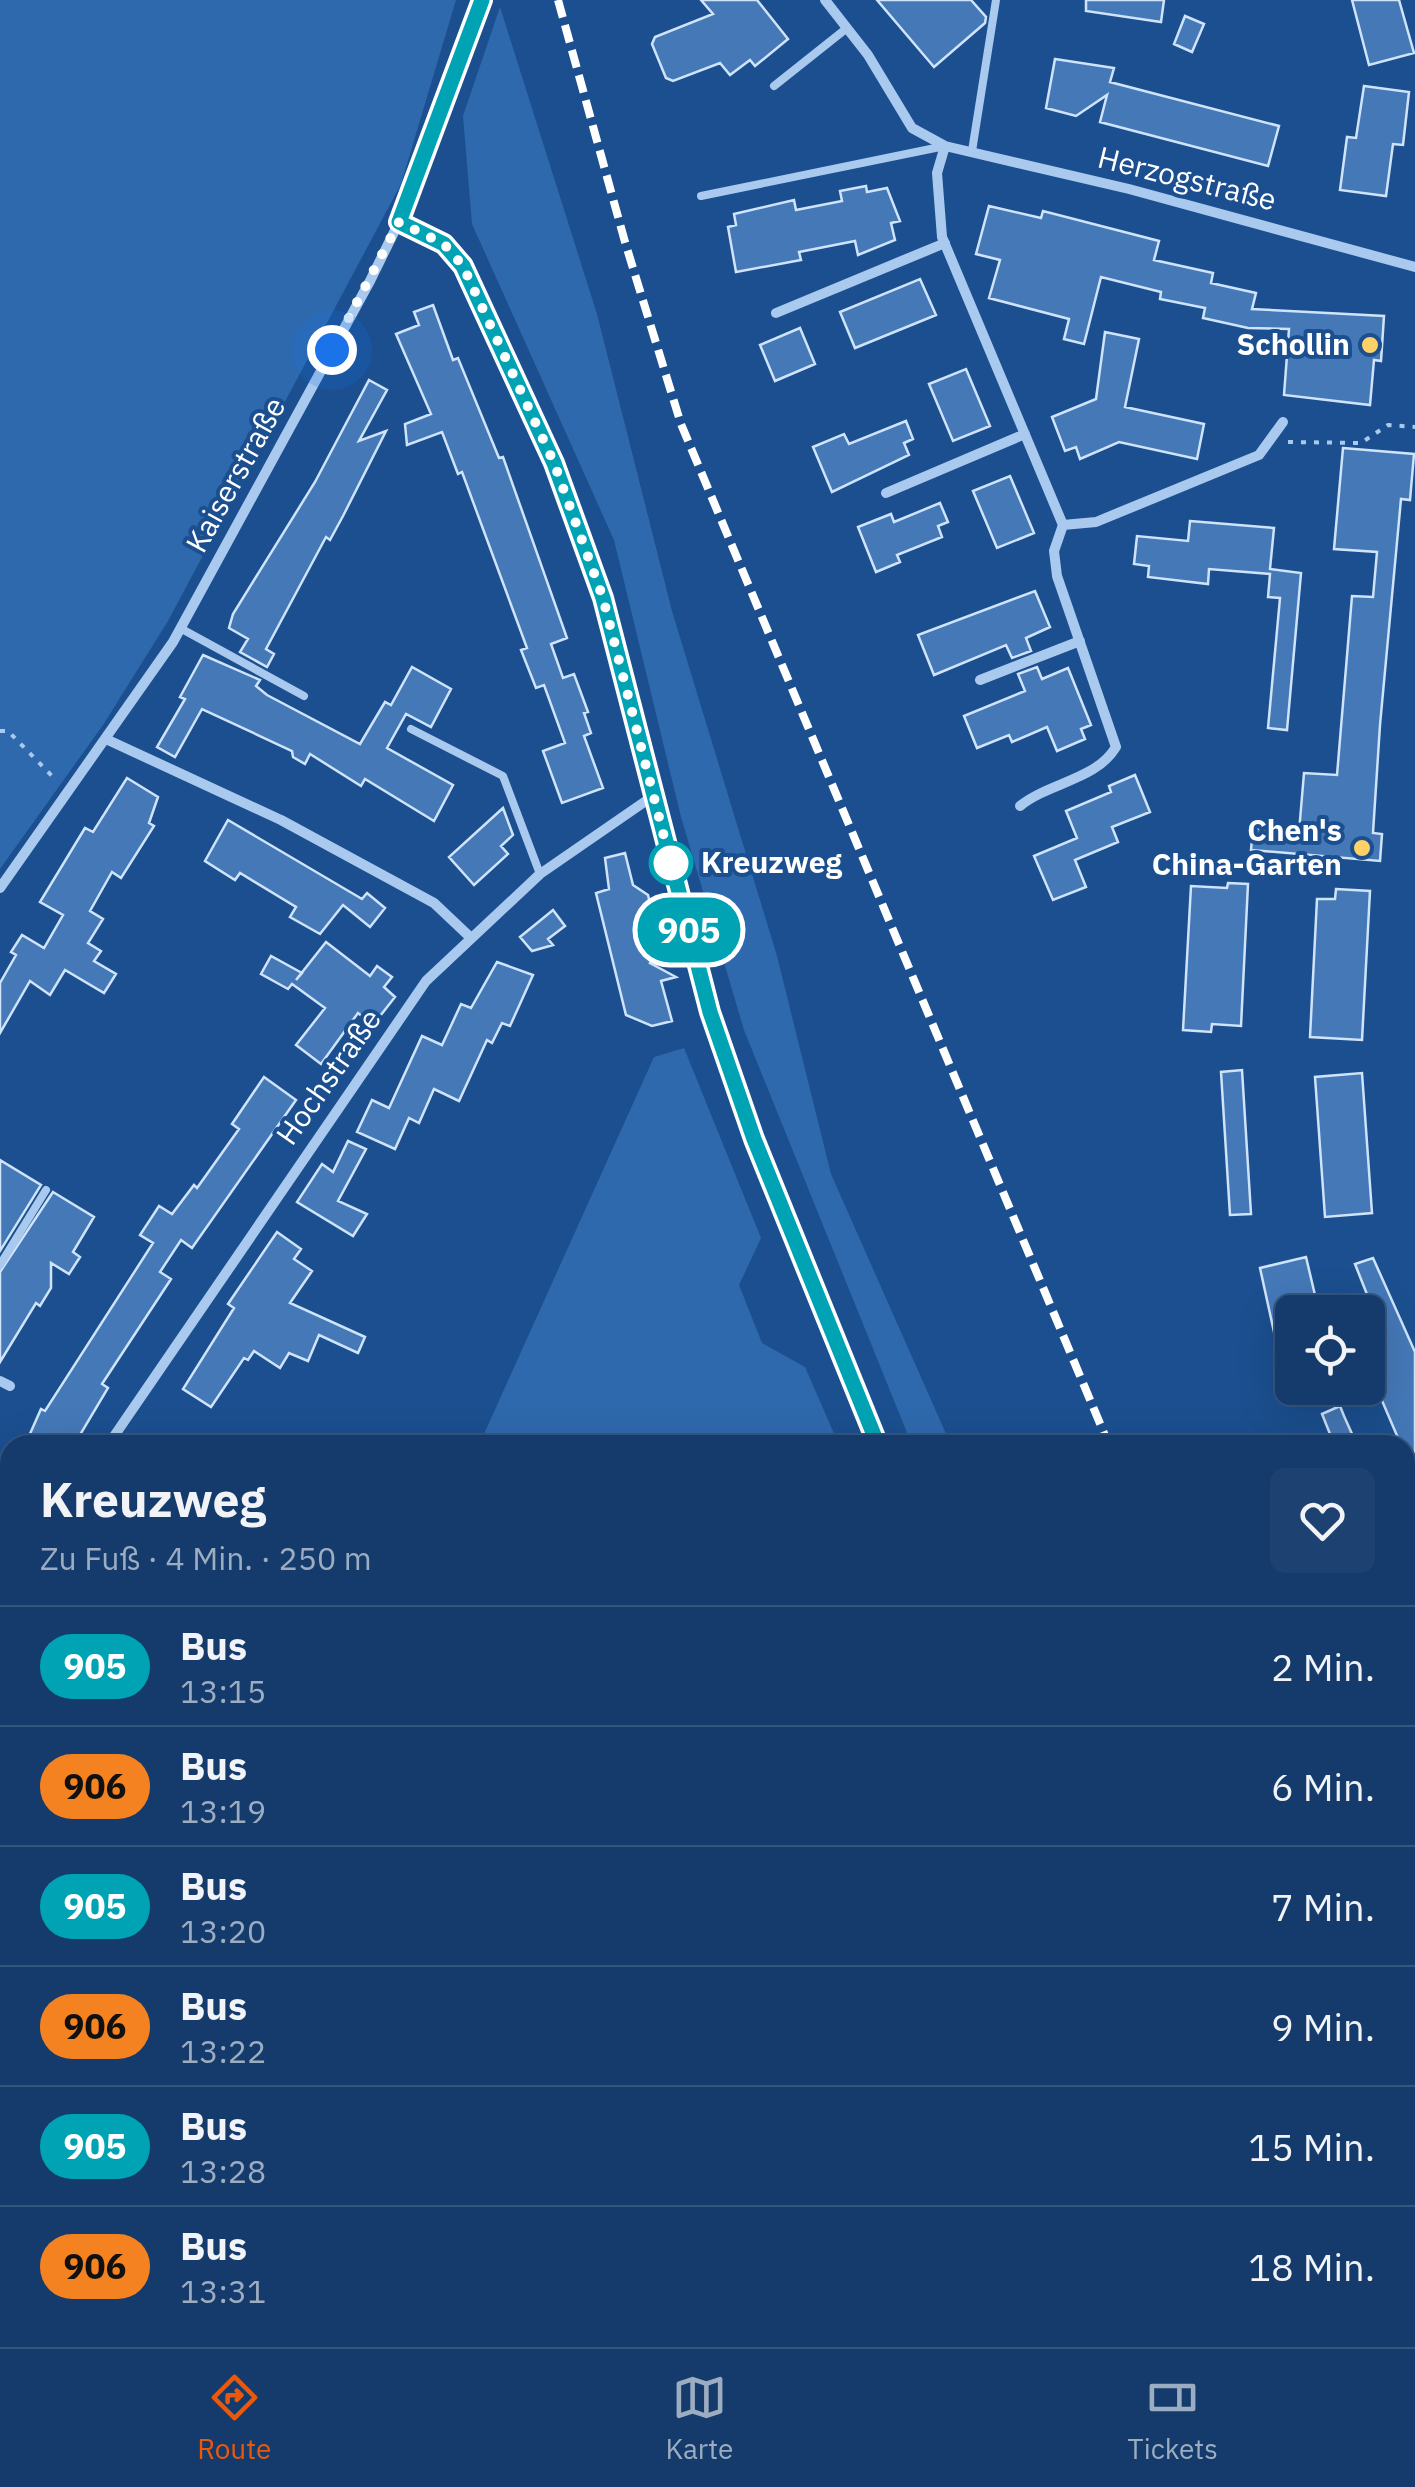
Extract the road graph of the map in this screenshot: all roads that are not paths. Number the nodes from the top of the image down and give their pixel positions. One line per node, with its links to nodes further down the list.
1 (482, 0): 9 (street, Kaiserstraße)
2 (824, 0): 4 (street)
3 (996, 0): 7 (lane)
4 (848, 28): 5 (lane); 6 (street)
5 (774, 86)
6 (946, 146): 7 (street, Herzogstraße); 8 (lane); 10 (street)
7 (972, 152): 11 (street, Herzogstraße)
8 (700, 196)
9 (399, 222): 17 (street, Kaiserstraße); 23 (street)
10 (945, 244): 12 (street); 14 (street)
11 (1415, 267)
12 (776, 312)
13 (1284, 422): 16 (street)
14 (1025, 434): 15 (street); 16 (street)
15 (886, 493)
16 (1063, 525): 18 (street)
17 (180, 628): 20 (lane); 22 (street, Kaiserstraße)
18 (1080, 641): 19 (street); 24 (street)
19 (980, 680)
20 (304, 696)
21 (411, 730): 25 (lane)
22 (108, 740): 26 (street, Kaiserstraße); 27 (street)
23 (653, 796): 25 (street, Hochstraße); 31 (street)
24 (1020, 806)
25 (540, 874): 27 (street, Hochstraße)
26 (0, 888)
27 (470, 936): 30 (street, Hochstraße)
28 (46, 1190): 29 (lane)
29 (0, 1266)
30 (115, 1435)
31 (874, 1435)

